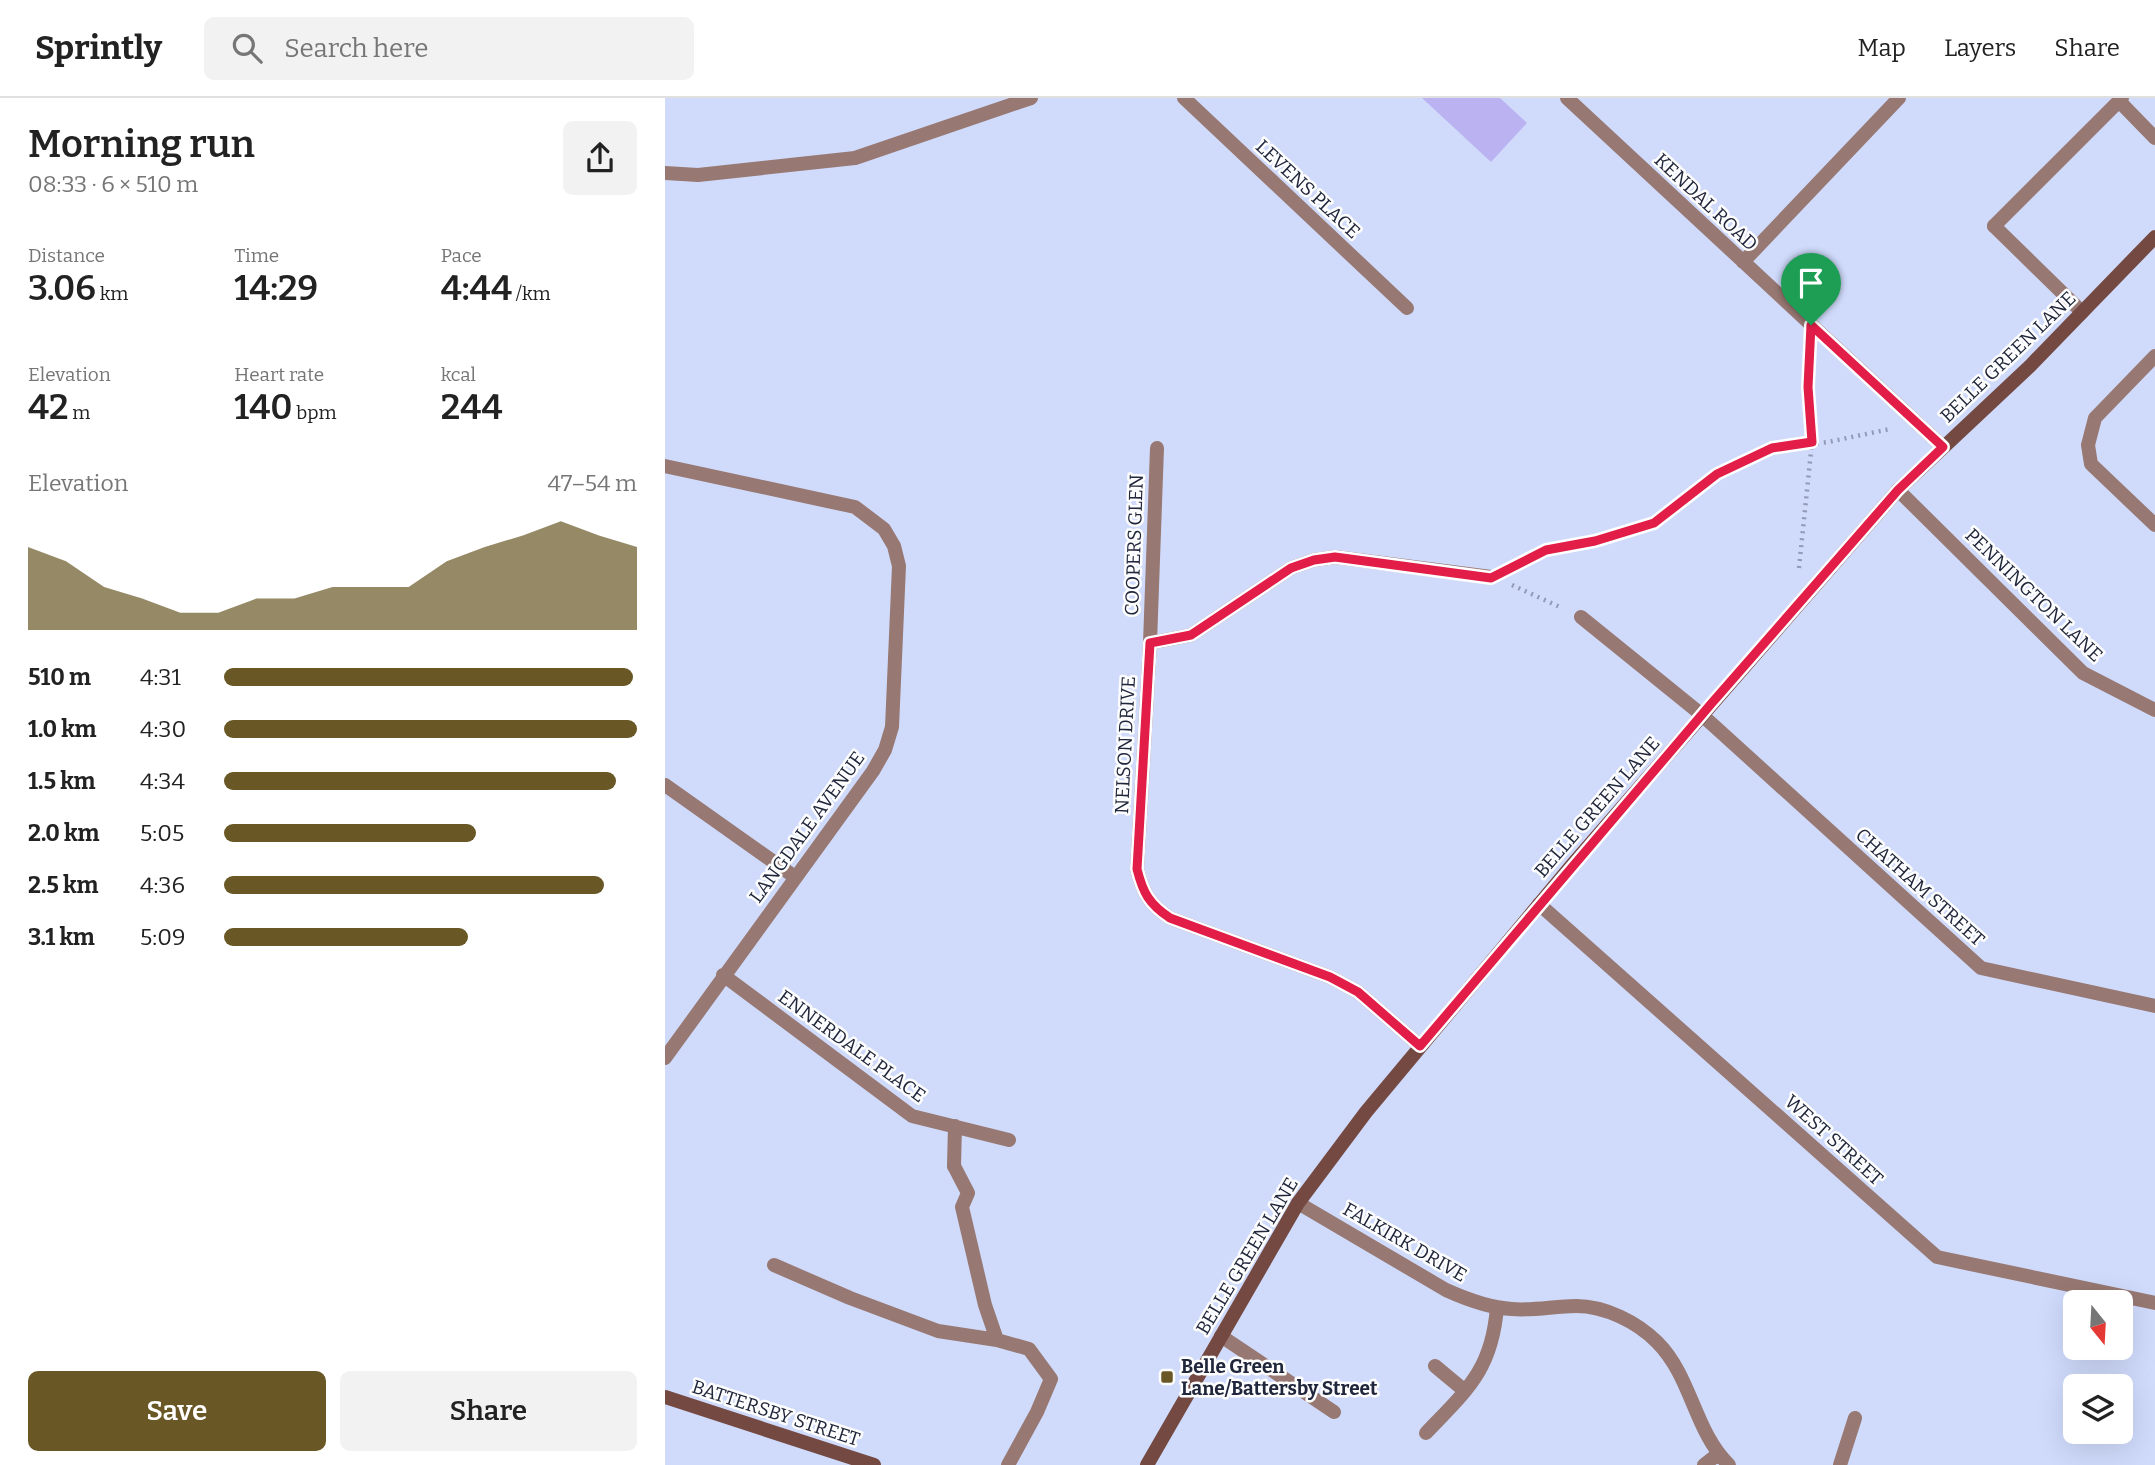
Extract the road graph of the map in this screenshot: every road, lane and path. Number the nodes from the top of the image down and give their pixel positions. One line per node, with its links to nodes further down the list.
1 (1031, 98): 7 (street)
2 (1184, 98): 10 (street, LEVENS PLACE)
3 (1567, 98): 9 (street, KENDAL ROAD)
4 (1899, 98): 9 (street)
5 (2121, 100): 6 (street); 11 (street)
6 (2155, 138)
7 (665, 173)
8 (2155, 237): 11 (street, BELLE GREEN LANE)
9 (1743, 262): 12 (street, KENDAL ROAD)
10 (1407, 307)
11 (2083, 312): 16 (street, BELLE GREEN LANE)
12 (1811, 325): 14 (street, KENDAL ROAD); 15 (path)
13 (2155, 356): 20 (street)
14 (1918, 424): 15 (path); 16 (street, KENDAL ROAD)
15 (1812, 442): 21 (path); 22 (path)
16 (1943, 447): 19 (street, BELLE GREEN LANE)
17 (1157, 448): 24 (street, COOPERS GLEN)
18 (665, 466): 28 (street, LANGDALE AVENUE)
19 (1898, 490): 22 (street, BELLE GREEN LANE); 25 (street, PENNINGTON LANE)
20 (2155, 525)
21 (1491, 578): 23 (path); 24 (street)
22 (1797, 606): 26 (street, BELLE GREEN LANE)
23 (1581, 617): 26 (street, CHATHAM STREET)
24 (1150, 643): 32 (street, NELSON DRIVE)
25 (2155, 710)
26 (1702, 715): 29 (street, BELLE GREEN LANE); 31 (street, CHATHAM STREET)
27 (665, 785): 28 (street)
28 (795, 877): 30 (street, LANGDALE AVENUE)
29 (1539, 904): 32 (street, BELLE GREEN LANE); 38 (street, WEST STREET)
30 (723, 975): 33 (street, LANGDALE AVENUE); 34 (street, ENNERDALE PLACE)
31 (2155, 1006)
32 (1420, 1046): 36 (street, BELLE GREEN LANE)
33 (665, 1058)
34 (955, 1126): 35 (street, ENNERDALE PLACE); 41 (street)
35 (1009, 1140)
36 (1298, 1203): 39 (street, FALKIRK DRIVE); 40 (street, BELLE GREEN LANE)
37 (774, 1265): 41 (street)
38 (2155, 1303)
39 (1497, 1307): 43 (street); 48 (street, FALKIRK DRIVE)
40 (1221, 1335): 45 (street); 51 (street, BELLE GREEN LANE)
41 (997, 1340): 50 (street)
42 (1435, 1366): 43 (street)
43 (1465, 1391): 47 (street)
44 (665, 1397): 49 (street, BATTERSBY STREET)
45 (1334, 1412)
46 (1855, 1418): 54 (street)
47 (1426, 1433)
48 (1718, 1454): 52 (street); 53 (street, FALKIRK DRIVE)
49 (874, 1465)
50 (1008, 1465)
51 (1147, 1465)
52 (1704, 1465)
53 (1729, 1465)
54 (1840, 1465)

